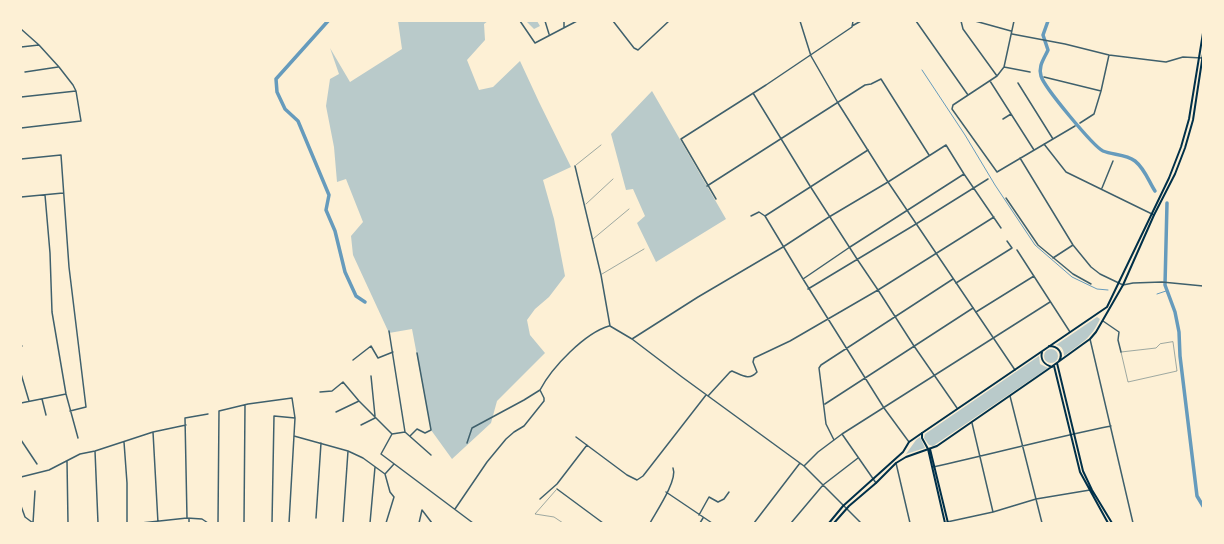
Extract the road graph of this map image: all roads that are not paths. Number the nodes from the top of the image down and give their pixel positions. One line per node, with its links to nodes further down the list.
1 (520, 21): 19 (street)
2 (545, 21): 19 (street)
3 (564, 21): 15 (street)
4 (577, 21): 15 (street)
5 (668, 21): 13 (street)
6 (800, 21): 24 (street)
7 (853, 21): 14 (street)
8 (861, 21): 14 (street)
9 (916, 21): 38 (street)
10 (961, 21): 31 (street)
11 (975, 21): 17 (street)
12 (1014, 21): 17 (street)
13 (614, 22)
14 (852, 27): 24 (street)
15 (564, 28): 19 (street)
16 (21, 29): 20 (street)
17 (1012, 32): 23 (street); 28 (street)
18 (1203, 33): 25 (main road)
19 (550, 35)
20 (39, 45): 21 (street); 27 (street)
21 (21, 47)
22 (1203, 54): 26 (main road)
23 (1109, 55): 25 (street); 36 (street)
24 (810, 56): 37 (street); 40 (street)
25 (1199, 58): 26 (street); 73 (main road)
26 (1202, 58): 74 (main road)
27 (59, 67): 29 (street); 35 (street)
28 (1004, 67): 30 (street); 31 (street)
29 (25, 72)
30 (1030, 72)
31 (996, 76): 33 (street)
32 (1044, 77): 36 (street)
33 (990, 81): 38 (street); 41 (street)
34 (1018, 84): 47 (street)
35 (76, 91): 39 (street); 45 (street)
36 (1100, 91): 43 (street)
37 (753, 93): 46 (street); 61 (street)
38 (969, 95): 53 (street)
39 (21, 97)
40 (838, 102): 46 (street); 50 (street); 52 (street)
41 (1011, 114): 42 (street); 51 (street)
42 (1003, 119)
43 (1080, 123)
44 (1075, 126): 47 (street)
45 (21, 128)
46 (780, 139): 61 (street); 62 (street)
47 (1053, 139): 48 (street)
48 (1044, 144): 51 (street); 64 (street)
49 (600, 145): 56 (lane)
50 (868, 150): 60 (street); 62 (street)
51 (1034, 150): 53 (street)
52 (929, 155): 57 (street); 60 (street)
53 (1020, 158): 83 (street)
54 (21, 159): 65 (street)
55 (1113, 161): 64 (street)
56 (575, 166): 70 (street)
57 (964, 174): 63 (street); 72 (street)
58 (612, 179): 70 (lane)
59 (988, 179): 63 (street)
60 (888, 182): 72 (street); 77 (street)
61 (707, 186): 69 (street)
62 (810, 186): 76 (street); 77 (street)
63 (974, 188): 78 (street); 79 (street)
64 (1102, 188): 73 (street)
65 (63, 193): 66 (street); 142 (street)
66 (45, 195): 67 (street); 131 (street)
67 (21, 197)
68 (1006, 198): 89 (street)
69 (716, 199)
70 (584, 205): 81 (street)
71 (629, 209): 81 (lane)
72 (908, 211): 79 (street); 85 (street)
73 (1151, 213): 74 (street); 96 (main road)
74 (1154, 215): 98 (main road)
75 (751, 216): 76 (street)
76 (765, 216): 84 (street)
77 (829, 217): 84 (street); 85 (street)
78 (994, 217): 80 (street); 88 (street)
79 (916, 224): 88 (street); 90 (street)
80 (1001, 228)
81 (592, 240): 91 (street)
82 (1007, 241): 95 (street)
83 (1073, 245): 89 (street); 96 (street)
84 (783, 247): 93 (street); 111 (street)
85 (850, 247): 90 (street); 93 (street)
86 (644, 249): 91 (lane)
87 (1017, 250): 92 (street)
88 (936, 254): 94 (street); 101 (street)
89 (1053, 258): 97 (street)
90 (857, 259): 100 (street); 101 (street)
91 (601, 275): 108 (street)
92 (1034, 276): 102 (street); 104 (street)
93 (803, 279): 100 (street)
94 (953, 279): 95 (street); 105 (street)
95 (956, 283): 103 (street)
96 (1119, 283): 98 (street); 110 (main road)
97 (1091, 284)
98 (1123, 285): 99 (street); 107 (main road)
99 (1203, 286)
100 (808, 288): 106 (street)
101 (878, 290): 105 (street); 106 (street)
102 (1050, 302): 110 (street); 112 (street)
103 (973, 308): 104 (street); 114 (street)
104 (975, 312): 112 (street)
105 (896, 317): 114 (street); 116 (street)
106 (828, 318): 116 (street); 132 (street)
107 (1103, 321): 113 (main road); 119 (street)
108 (610, 326): 111 (street); 129 (street)
109 (389, 331): 118 (street)
110 (1070, 332): 115 (main road)
111 (632, 339): 132 (street)
112 (993, 339): 124 (street); 126 (street)
113 (1090, 339): 122 (main road); 151 (street)
114 (914, 346): 126 (street); 128 (street)
115 (1049, 346): 117 (main road); 122 (main road)
116 (846, 348): 128 (street); 139 (street)
117 (1043, 351): 123 (main road); 124 (main road)
118 (393, 352): 121 (street); 153 (street)
119 (1121, 352): 119 (lane)
120 (417, 353): 160 (street)
121 (353, 360)
122 (1058, 363): 123 (main road); 155 (main road)
123 (1053, 366): 133 (main road); 158 (main road)
124 (1015, 370): 141 (main road)
125 (21, 374): 136 (street)
126 (934, 375): 140 (street); 141 (street)
127 (371, 376): 146 (street)
128 (865, 378): 139 (street); 140 (street)
129 (540, 390): 168 (street); 200 (street)
130 (320, 392): 135 (street)
131 (66, 394): 134 (street); 142 (street)
132 (707, 395): 169 (street); 178 (street)
133 (1010, 396): 148 (main road); 170 (street)
134 (42, 399): 136 (street); 145 (street)
135 (358, 401): 143 (street); 146 (street)
136 (29, 402): 137 (street)
137 (21, 403)
138 (245, 404): 147 (street); 215 (street); 216 (street)
139 (824, 404): 164 (street)
140 (884, 408): 157 (street); 166 (street)
141 (957, 408): 154 (main road)
142 (70, 411): 162 (street)
143 (336, 412)
144 (208, 414): 149 (street)
145 (46, 415)
146 (375, 417): 150 (street); 156 (street)
147 (295, 418): 159 (street); 217 (street)
148 (972, 423): 171 (main road); 175 (street)
149 (186, 425): 152 (street); 205 (street)
150 (361, 425)
151 (1111, 426): 155 (street); 240 (street)
152 (153, 432): 165 (street); 207 (street)
153 (405, 432): 156 (street); 160 (street)
154 (922, 432): 166 (main road); 171 (main road)
155 (1073, 433): 158 (street); 192 (main road)
156 (392, 434): 181 (street)
157 (842, 434): 164 (street); 176 (street)
158 (1070, 434): 170 (street); 192 (main road)
159 (294, 436): 167 (street); 218 (street)
160 (409, 437): 174 (street)
161 (576, 437): 169 (street)
162 (78, 438)
163 (21, 440): 180 (street)
164 (834, 440): 182 (street)
165 (124, 442): 172 (street); 211 (street)
166 (909, 442): 188 (main road)
167 (321, 443): 173 (street); 206 (street)
168 (466, 443)
169 (587, 446): 196 (street)
170 (1022, 446): 175 (street); 197 (street)
171 (929, 449): 179 (main road); 184 (main road)
172 (95, 451): 177 (street); 210 (street)
173 (348, 452): 183 (street); 219 (street)
174 (431, 455)
175 (980, 457): 184 (street); 202 (street)
176 (858, 458): 188 (street); 190 (street)
177 (67, 461): 187 (street); 209 (street)
178 (800, 463): 182 (street); 230 (street)
179 (896, 463): 189 (main road); 235 (street)
180 (37, 464)
181 (394, 464): 186 (street); 200 (street)
182 (804, 466): 190 (street)
183 (375, 467): 186 (street); 220 (street)
184 (933, 467): 236 (main road)
185 (673, 468): 194 (street)
186 (385, 474): 221 (street)
187 (21, 477)
188 (874, 480): 189 (street); 199 (main road)
189 (876, 483): 201 (main road)
190 (823, 486): 199 (street); 231 (street)
191 (557, 489): 225 (lane); 226 (street)
192 (1090, 490): 197 (street); 238 (main road); 239 (main road)
193 (35, 491): 208 (street)
194 (666, 492): 203 (street); 227 (street)
195 (729, 492): 203 (street)
196 (540, 499)
197 (1036, 499): 202 (street); 237 (street)
198 (21, 506): 208 (street)
199 (843, 506): 201 (street); 232 (main road)
200 (455, 509): 224 (street)
201 (846, 509): 233 (main road); 234 (street)
202 (994, 512): 236 (street)
203 (699, 514): 204 (street)
204 (703, 517): 228 (street); 229 (street)
205 (188, 518): 207 (street); 213 (street); 214 (street)
206 (316, 518)
207 (158, 522): 212 (street)
208 (33, 523)
209 (68, 523)
210 (98, 523)
211 (127, 523)
212 (140, 523)
213 (189, 523)
214 (208, 523)
215 (218, 523)
216 (244, 523)
217 (272, 523)
218 (289, 523)
219 (343, 523)
220 (370, 523)
221 (386, 523)
222 (419, 523): 223 (street)
223 (432, 523)
224 (473, 523)
225 (563, 523)
226 (603, 523)
227 (650, 523)
228 (700, 523)
229 (712, 523)
230 (754, 523)
231 (790, 523)
232 (829, 523)
233 (834, 523)
234 (860, 523)
235 (910, 523)
236 (946, 523)
237 (1042, 523)
238 (1108, 523)
239 (1112, 523)
240 (1133, 523)

